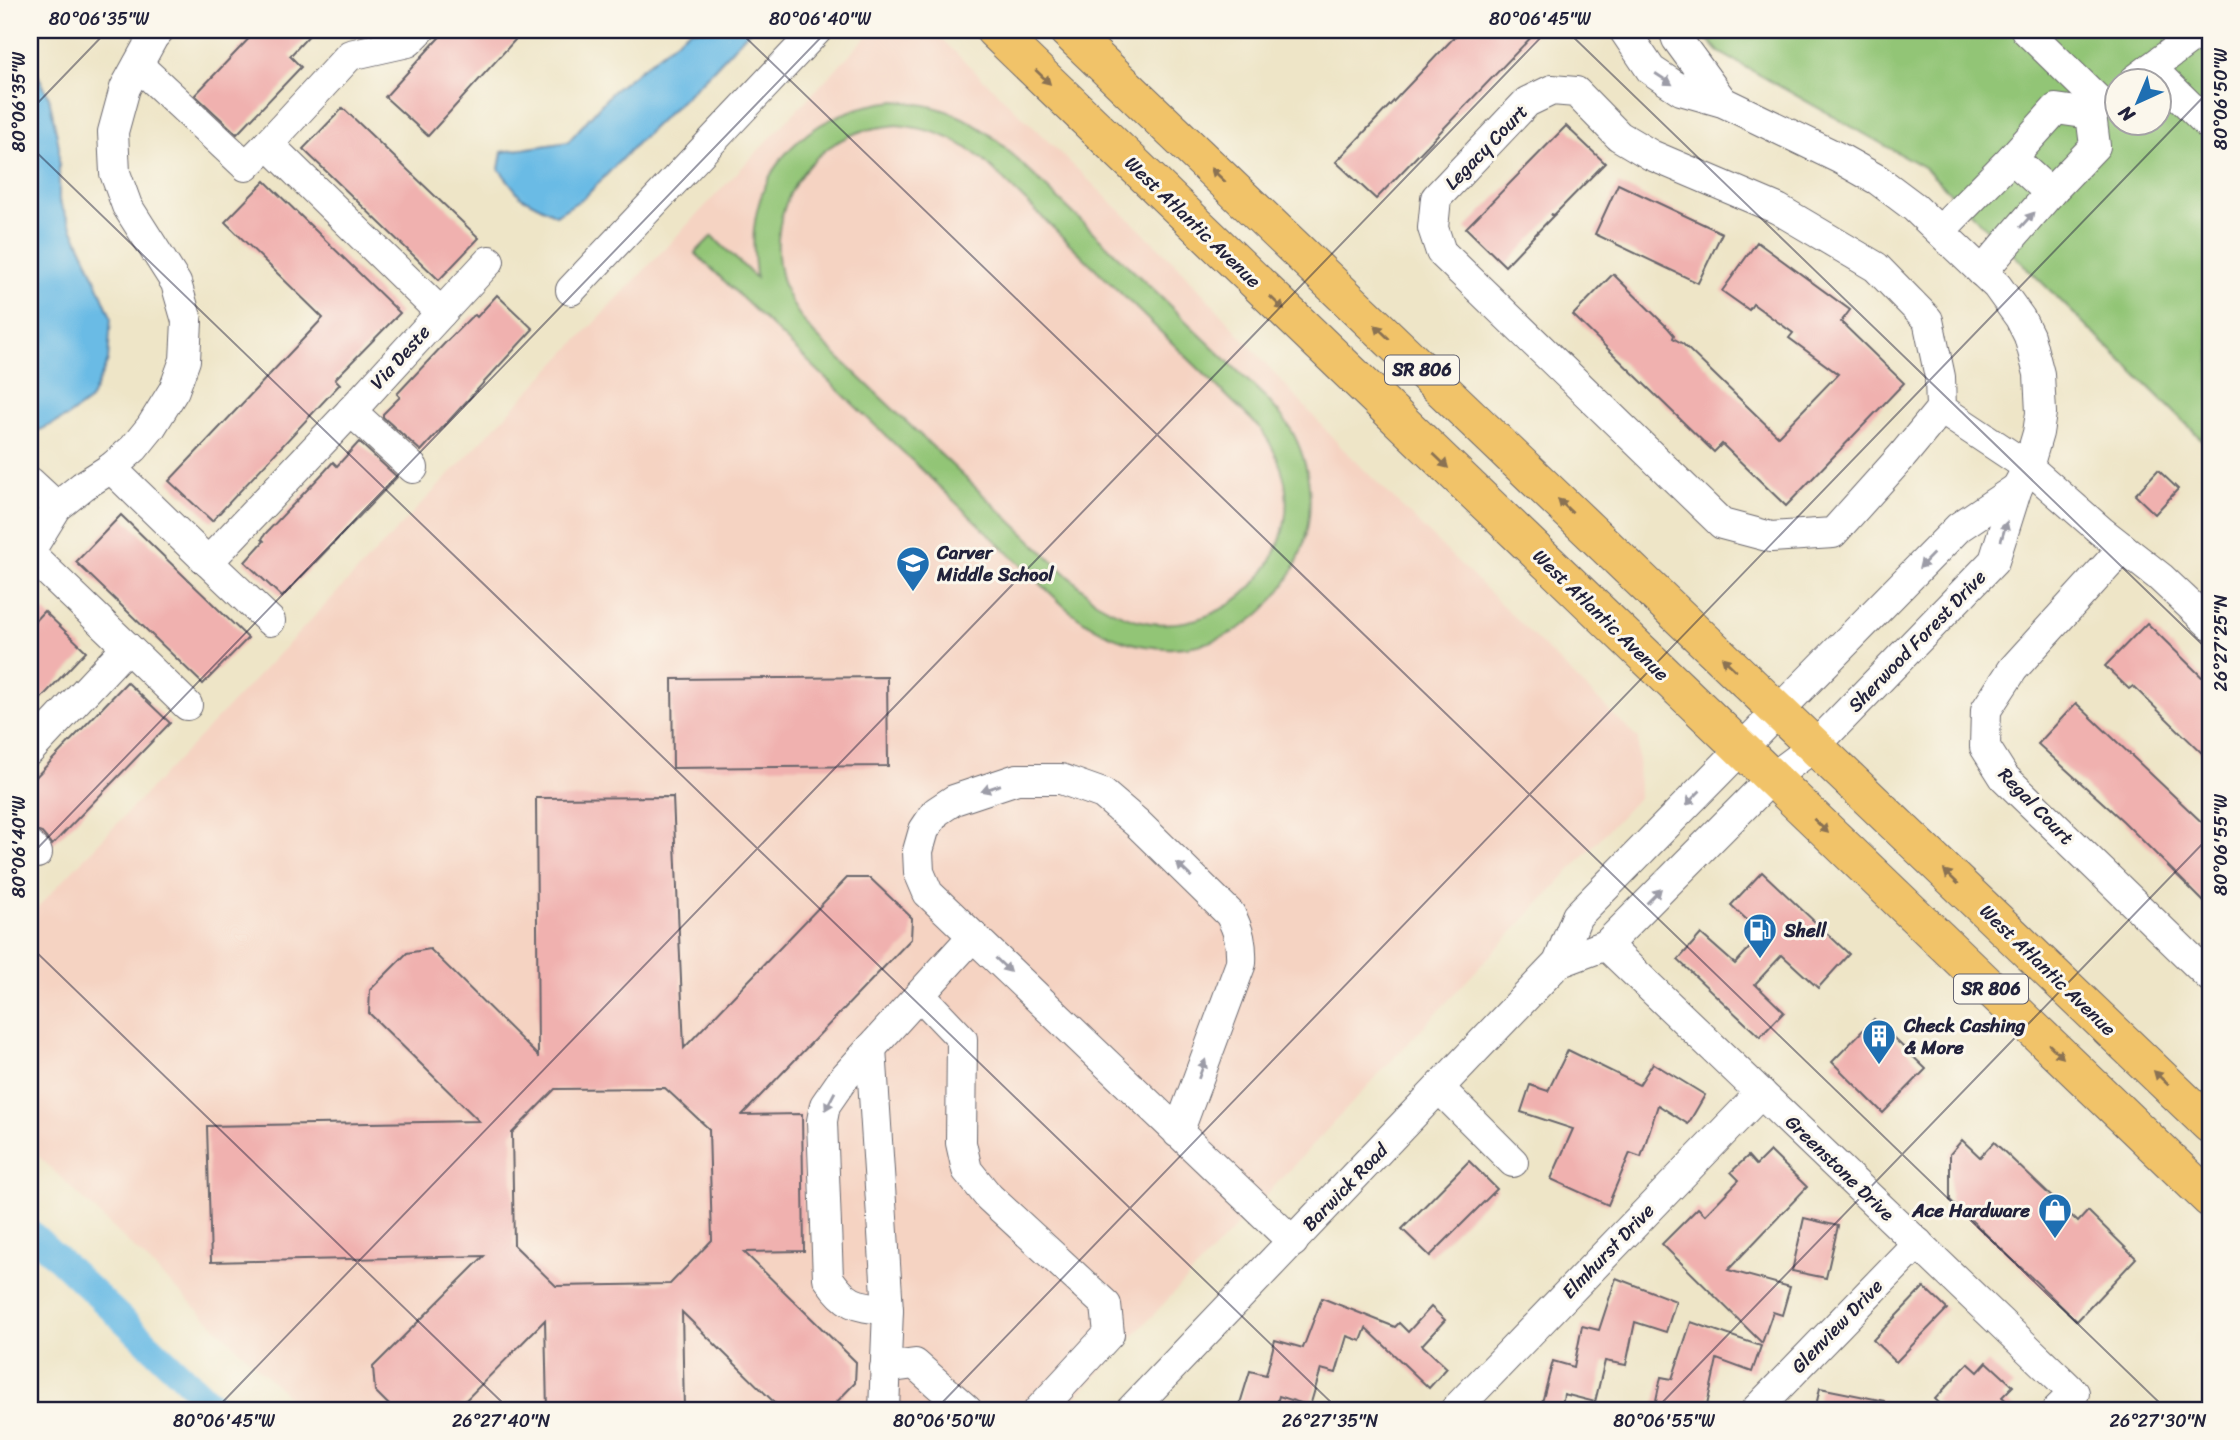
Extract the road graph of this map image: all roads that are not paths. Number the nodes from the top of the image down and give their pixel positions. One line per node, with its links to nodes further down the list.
1 (159, 30): 10 (street)
2 (420, 30): 16 (street)
3 (817, 30): 22 (street)
4 (994, 30): 41 (main road, West Atlantic Avenue / SR 806, one-way to 41)
5 (1066, 30): 38 (main road, West Atlantic Avenue / SR 806, one-way to 5)
6 (1624, 30): 13 (street, Sherwood Forest Drive, one-way to 13)
7 (1674, 30): 13 (street, Sherwood Forest Drive)
8 (2026, 30): 14 (street)
9 (2202, 30): 11 (street)
10 (138, 65): 16 (street); 26 (street)
11 (2154, 66)
12 (2174, 98): 15 (street)
13 (1723, 102): 19 (street, Sherwood Forest Drive)
14 (2104, 104): 17 (street); 18 (street)
15 (2210, 126)
16 (268, 144): 23 (street, Via Deste)
17 (2012, 159): 18 (street); 19 (street)
18 (2050, 193): 21 (street, one-way to 18)
19 (1940, 231): 21 (street, Sherwood Forest Drive)
20 (489, 261): 23 (street)
21 (1982, 272): 28 (street, Sherwood Forest Drive)
22 (571, 290)
23 (441, 313): 25 (street, Via Deste)
24 (1941, 409): 24 (street, Legacy Court); 28 (street)
25 (351, 411): 27 (street); 33 (street, Via Deste)
26 (111, 468): 30 (street); 33 (street)
27 (413, 468)
28 (2023, 477): 31 (street); 38 (street, one-way to 38); 39 (street, Sherwood Forest Drive, one-way to 28)
29 (30, 482): 30 (street)
30 (57, 507): 32 (street)
31 (2123, 548): 35 (street); 46 (street, Regal Court)
32 (30, 553): 36 (street)
33 (208, 562): 34 (street)
34 (270, 621)
35 (2210, 624)
36 (127, 648): 37 (street); 40 (street)
37 (187, 705)
38 (1778, 711): 39 (main road, West Atlantic Avenue / SR 806); 41 (street, Barwick Road)
39 (1815, 746): 42 (street, Barwick Road); 51 (main road, West Atlantic Avenue / SR 806, one-way to 39)
40 (30, 750)
41 (1741, 750): 42 (main road, West Atlantic Avenue / SR 806); 45 (street, Barwick Road, one-way to 45)
42 (1772, 778): 44 (street, Barwick Road, one-way to 42); 54 (main road, West Atlantic Avenue / SR 806, one-way to 54)
43 (973, 936): 47 (street); 52 (street, one-way to 52); 52 (street, one-way to 43)
44 (1606, 945): 45 (street, Barwick Road); 50 (street, Greenstone Drive)
45 (1558, 964): 49 (street, Barwick Road)
46 (2210, 977)
47 (920, 995): 48 (street); 62 (street)
48 (871, 1048): 57 (street); 57 (street, one-way to 57)
49 (1439, 1088): 53 (street); 55 (street, Barwick Road)
50 (1761, 1093): 56 (street, Greenstone Drive); 64 (street, Elmhurst Drive)
51 (2210, 1125)
52 (1178, 1133): 55 (street)
53 (1513, 1162)
54 (2210, 1199)
55 (1293, 1242): 63 (street, Barwick Road)
56 (1917, 1242): 59 (street, Greenstone Drive); 65 (street, Glenview Drive)
57 (888, 1310): 58 (street)
58 (885, 1368): 60 (street); 61 (street)
59 (2065, 1401)
60 (884, 1410)
61 (967, 1410)
62 (1039, 1410)
63 (1132, 1410)
64 (1455, 1410)
65 (1756, 1410)

